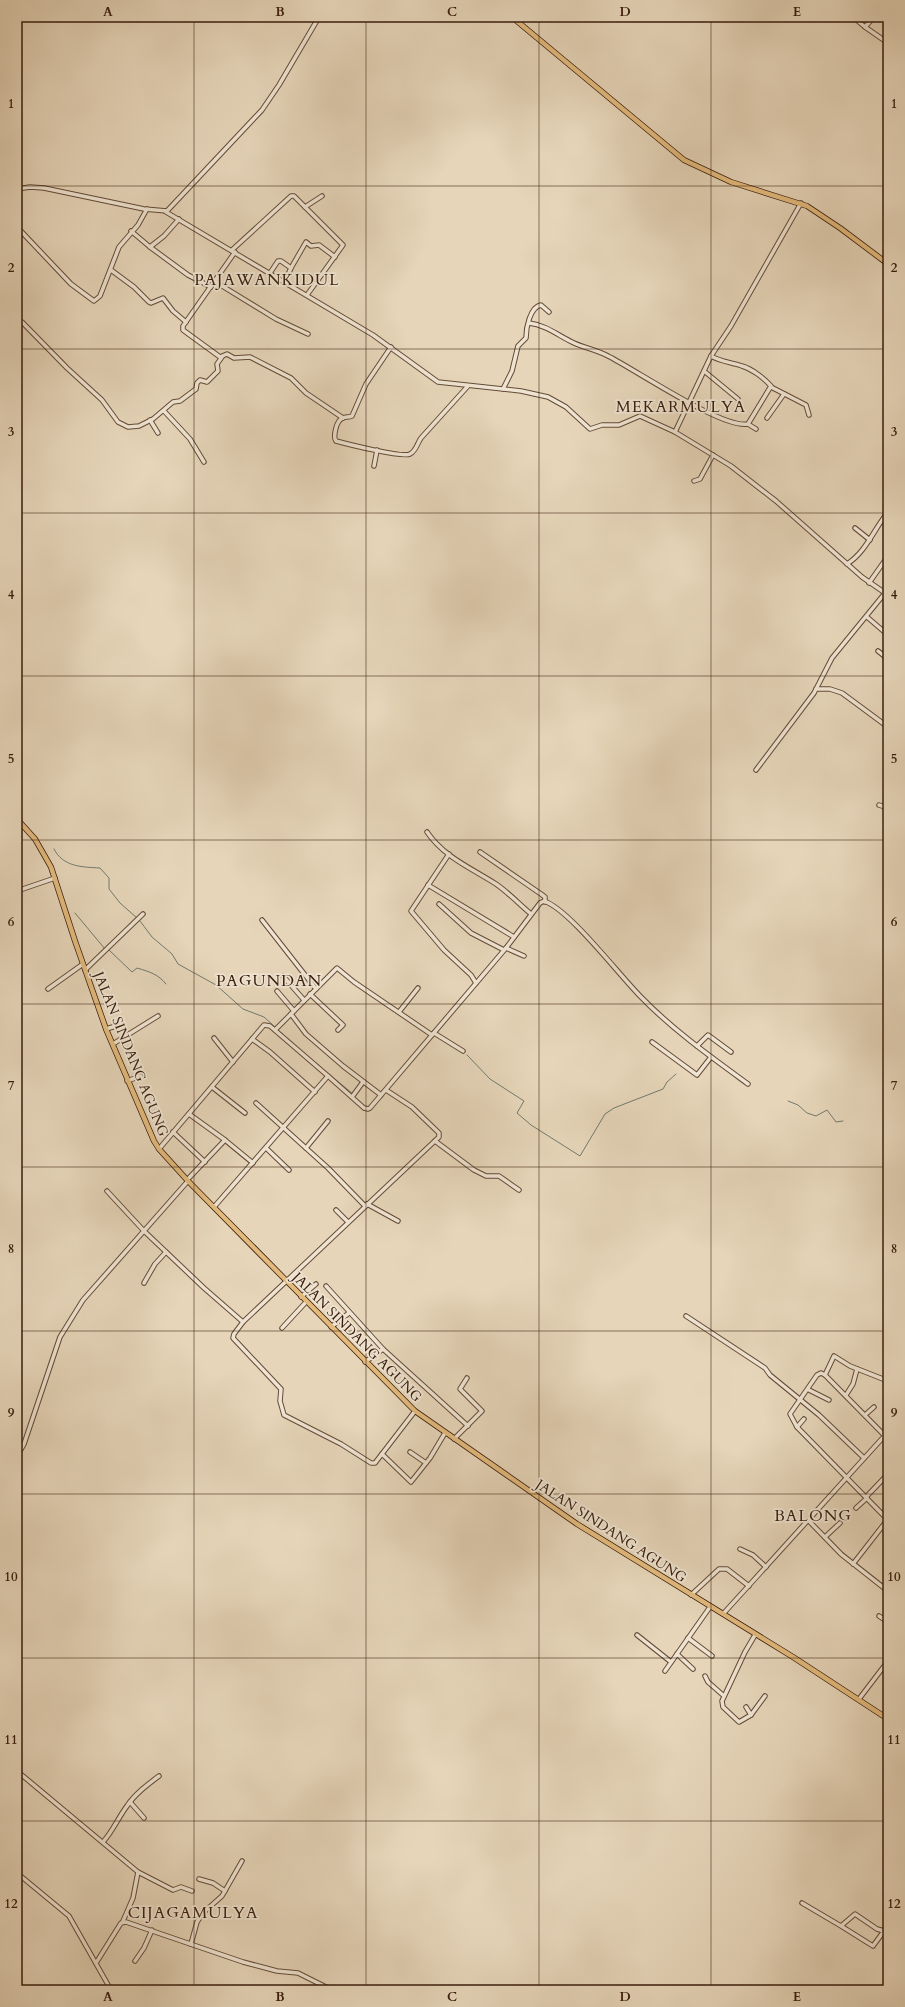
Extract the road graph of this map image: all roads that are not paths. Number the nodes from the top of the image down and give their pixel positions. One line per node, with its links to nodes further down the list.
1 (319, 17): 12 (street)
2 (512, 17): 9 (main road)
3 (853, 17): 5 (street)
4 (874, 17): 5 (street)
5 (865, 26): 6 (street)
6 (888, 42)
7 (17, 189): 11 (street)
8 (322, 196): 10 (street)
9 (801, 203): 19 (main road); 34 (street)
10 (305, 207): 17 (street); 18 (street)
11 (147, 209): 12 (street); 15 (street)
12 (166, 212): 13 (street)
13 (179, 219): 16 (street); 17 (street)
14 (17, 227): 21 (street)
15 (131, 232): 16 (street); 21 (street)
16 (150, 247): 25 (street)
17 (234, 251): 22 (street); 23 (street)
18 (335, 257): 20 (street); 26 (street)
19 (888, 264)
20 (291, 268): 22 (street); 24 (street)
21 (110, 270): 28 (street)
22 (270, 272): 24 (street)
23 (214, 281): 25 (street); 31 (street)
24 (284, 281): 26 (street)
25 (211, 287): 28 (street)
26 (307, 295): 32 (street)
27 (549, 312): 30 (street)
28 (186, 322): 33 (street)
29 (17, 323): 46 (street)
30 (530, 323): 38 (street); 41 (street)
31 (308, 334)
32 (391, 347): 36 (street); 44 (street)
33 (222, 356): 42 (street); 44 (street)
34 (711, 356): 35 (street); 37 (street)
35 (704, 371): 40 (street); 41 (street)
36 (468, 386): 38 (street); 51 (street)
37 (771, 387): 39 (street); 47 (street)
38 (503, 389): 49 (street)
39 (784, 394): 43 (street); 45 (street)
40 (738, 399)
41 (689, 402): 47 (street); 49 (street)
42 (164, 411): 46 (street); 53 (street)
43 (809, 415)
44 (343, 418): 51 (street)
45 (767, 418)
46 (150, 420): 50 (street)
47 (748, 424): 48 (street)
48 (756, 429)
49 (675, 432): 52 (street)
50 (158, 433)
51 (377, 450): 54 (street)
52 (713, 454): 55 (street); 60 (street)
53 (204, 462)
54 (374, 466)
55 (694, 481)
56 (888, 512): 58 (street)
57 (855, 528): 58 (street)
58 (870, 540): 60 (street)
59 (888, 556): 61 (street)
60 (847, 564): 61 (street)
61 (869, 583): 62 (street)
62 (887, 594): 63 (street)
63 (867, 617): 64 (street); 67 (street)
64 (888, 636)
65 (878, 651): 66 (street)
66 (888, 659)
67 (816, 689): 68 (street); 69 (street)
68 (888, 727)
69 (756, 770)
70 (879, 805): 71 (street)
71 (888, 808)
72 (17, 819): 76 (main road, JALAN SINDANG AGUNG)
73 (427, 832): 75 (street)
74 (480, 852): 79 (street)
75 (449, 854): 77 (street); 82 (street)
76 (55, 878): 78 (street); 87 (main road, JALAN SINDANG AGUNG)
77 (428, 885): 84 (street); 90 (street)
78 (17, 890)
79 (545, 902): 82 (street); 109 (street)
80 (439, 904): 85 (street)
81 (143, 914): 88 (street)
82 (531, 914): 84 (street)
83 (262, 920): 93 (street)
84 (514, 937): 85 (street)
85 (505, 949): 86 (street); 90 (street)
86 (524, 956)
87 (83, 964): 88 (main road, JALAN SINDANG AGUNG); 92 (street)
88 (85, 970): 101 (main road, JALAN SINDANG AGUNG)
89 (283, 976): 96 (street)
90 (476, 983): 104 (street)
91 (418, 988): 98 (street)
92 (48, 989)
93 (316, 989): 95 (street); 98 (street)
94 (277, 991): 97 (street)
95 (310, 994): 96 (street); 103 (street)
96 (304, 1000): 97 (street)
97 (292, 1012): 102 (street); 117 (street)
98 (400, 1012): 104 (street)
99 (158, 1016): 108 (street)
100 (116, 1026): 101 (street)
101 (106, 1029): 108 (main road, JALAN SINDANG AGUNG)
102 (275, 1030): 106 (street); 115 (street)
103 (338, 1030)
104 (433, 1034): 110 (street); 120 (street)
105 (214, 1038): 113 (street)
106 (252, 1039): 113 (street); 121 (street)
107 (652, 1042): 112 (street)
108 (112, 1044): 116 (main road, JALAN SINDANG AGUNG)
109 (697, 1046): 111 (street); 112 (street)
110 (463, 1051)
111 (732, 1052)
112 (711, 1057): 118 (street)
113 (233, 1062): 119 (street)
114 (141, 1076): 116 (street)
115 (328, 1076): 121 (street); 123 (street)
116 (127, 1081): 134 (main road, JALAN SINDANG AGUNG)
117 (364, 1082): 122 (street); 123 (street)
118 (748, 1084)
119 (212, 1087): 125 (street); 126 (street)
120 (386, 1090): 122 (street); 131 (street)
121 (315, 1092): 128 (street)
122 (381, 1095): 123 (street)
123 (352, 1097)
124 (256, 1102): 128 (street)
125 (245, 1113)
126 (189, 1114): 129 (street); 130 (street)
127 (328, 1121): 133 (street)
128 (284, 1127): 132 (street); 133 (street)
129 (173, 1132): 134 (street); 135 (street)
130 (225, 1140): 135 (street); 136 (street)
131 (435, 1141): 139 (street); 141 (street)
132 (266, 1148): 136 (street); 137 (street)
133 (306, 1148): 141 (street)
134 (159, 1149): 138 (main road, JALAN SINDANG AGUNG)
135 (205, 1162): 138 (street)
136 (253, 1163): 142 (street)
137 (289, 1170)
138 (187, 1180): 142 (main road, JALAN SINDANG AGUNG); 146 (street)
139 (519, 1190)
140 (107, 1191): 146 (street)
141 (366, 1205): 144 (street); 145 (street)
142 (214, 1207): 148 (main road, JALAN SINDANG AGUNG)
143 (336, 1210): 145 (street)
144 (398, 1221)
145 (348, 1222): 148 (street)
146 (144, 1230): 147 (street); 182 (street)
147 (166, 1252): 149 (street); 156 (street)
148 (286, 1280): 152 (main road, JALAN SINDANG AGUNG); 156 (street)
149 (144, 1283)
150 (316, 1284): 152 (street)
151 (326, 1286): 154 (street)
152 (301, 1296): 153 (main road, JALAN SINDANG AGUNG)
153 (306, 1302): 157 (main road, JALAN SINDANG AGUNG); 158 (street)
154 (349, 1313): 157 (street); 159 (street)
155 (686, 1316): 167 (street)
156 (243, 1322): 181 (street)
157 (331, 1327): 160 (main road, JALAN SINDANG AGUNG)
158 (282, 1328)
159 (383, 1349): 160 (street); 173 (street)
160 (365, 1362): 170 (main road, JALAN SINDANG AGUNG)
161 (857, 1369): 162 (street); 164 (street); 166 (street)
162 (825, 1375): 165 (street); 166 (street)
163 (467, 1378): 173 (street)
164 (888, 1381)
165 (809, 1390): 167 (street); 168 (street)
166 (846, 1395): 171 (street)
167 (801, 1400): 174 (street); 183 (street)
168 (829, 1400)
169 (874, 1407): 171 (street)
170 (415, 1411): 176 (main road, JALAN SINDANG AGUNG); 181 (street)
171 (865, 1415): 177 (street)
172 (804, 1419): 174 (street)
173 (468, 1426): 178 (street)
174 (797, 1427): 186 (street)
175 (888, 1432): 177 (street)
176 (445, 1433): 178 (main road, JALAN SINDANG AGUNG); 184 (street)
177 (884, 1436): 179 (street); 183 (street)
178 (454, 1439): 198 (main road, JALAN SINDANG AGUNG)
179 (888, 1439)
180 (410, 1452): 184 (street)
181 (382, 1454): 184 (street)
182 (17, 1456)
183 (864, 1458): 186 (street)
184 (426, 1463)
185 (888, 1474): 187 (street)
186 (847, 1477): 187 (street); 190 (street)
187 (867, 1497): 188 (street); 189 (street)
188 (856, 1508)
189 (887, 1518): 194 (street)
190 (808, 1520): 192 (street); 195 (street)
191 (840, 1523): 192 (street)
192 (825, 1537): 194 (street)
193 (740, 1549): 195 (street)
194 (853, 1564): 197 (street)
195 (766, 1567): 196 (street)
196 (749, 1586): 198 (street); 200 (street)
197 (888, 1591)
198 (691, 1595): 199 (main road, JALAN SINDANG AGUNG)
199 (710, 1607): 200 (main road, JALAN SINDANG AGUNG); 205 (street)
200 (723, 1614): 204 (main road, JALAN SINDANG AGUNG)
201 (879, 1616): 202 (street)
202 (888, 1622)
203 (637, 1635): 209 (street)
204 (756, 1635): 213 (street); 215 (main road, JALAN SINDANG AGUNG)
205 (688, 1638): 206 (street); 207 (street)
206 (677, 1654): 209 (street); 210 (street)
207 (712, 1656)
208 (888, 1661): 215 (street)
209 (671, 1662): 211 (street)
210 (693, 1669)
211 (666, 1671)
212 (705, 1676): 213 (street)
213 (724, 1696): 217 (street)
214 (765, 1696): 217 (street)
215 (859, 1699): 218 (main road, JALAN SINDANG AGUNG)
216 (746, 1707): 217 (street)
217 (751, 1714)
218 (888, 1719)
219 (17, 1771): 223 (street)
220 (159, 1776): 221 (street)
221 (130, 1802): 222 (street); 223 (street)
222 (144, 1818)
223 (103, 1842): 225 (street)
224 (242, 1861): 229 (street)
225 (138, 1872): 228 (street); 231 (street)
226 (17, 1873): 239 (street)
227 (199, 1879): 229 (street)
228 (192, 1890)
229 (225, 1892): 237 (street)
230 (802, 1904): 233 (street)
231 (123, 1921): 234 (street); 239 (street)
232 (888, 1925): 235 (street)
233 (841, 1926): 235 (street); 235 (street)
234 (152, 1930): 237 (street); 238 (street)
235 (884, 1931): 236 (street)
236 (888, 1934)
237 (191, 1944): 241 (street)
238 (135, 1961)
239 (96, 1963): 240 (street)
240 (111, 1990)
241 (332, 1990)

